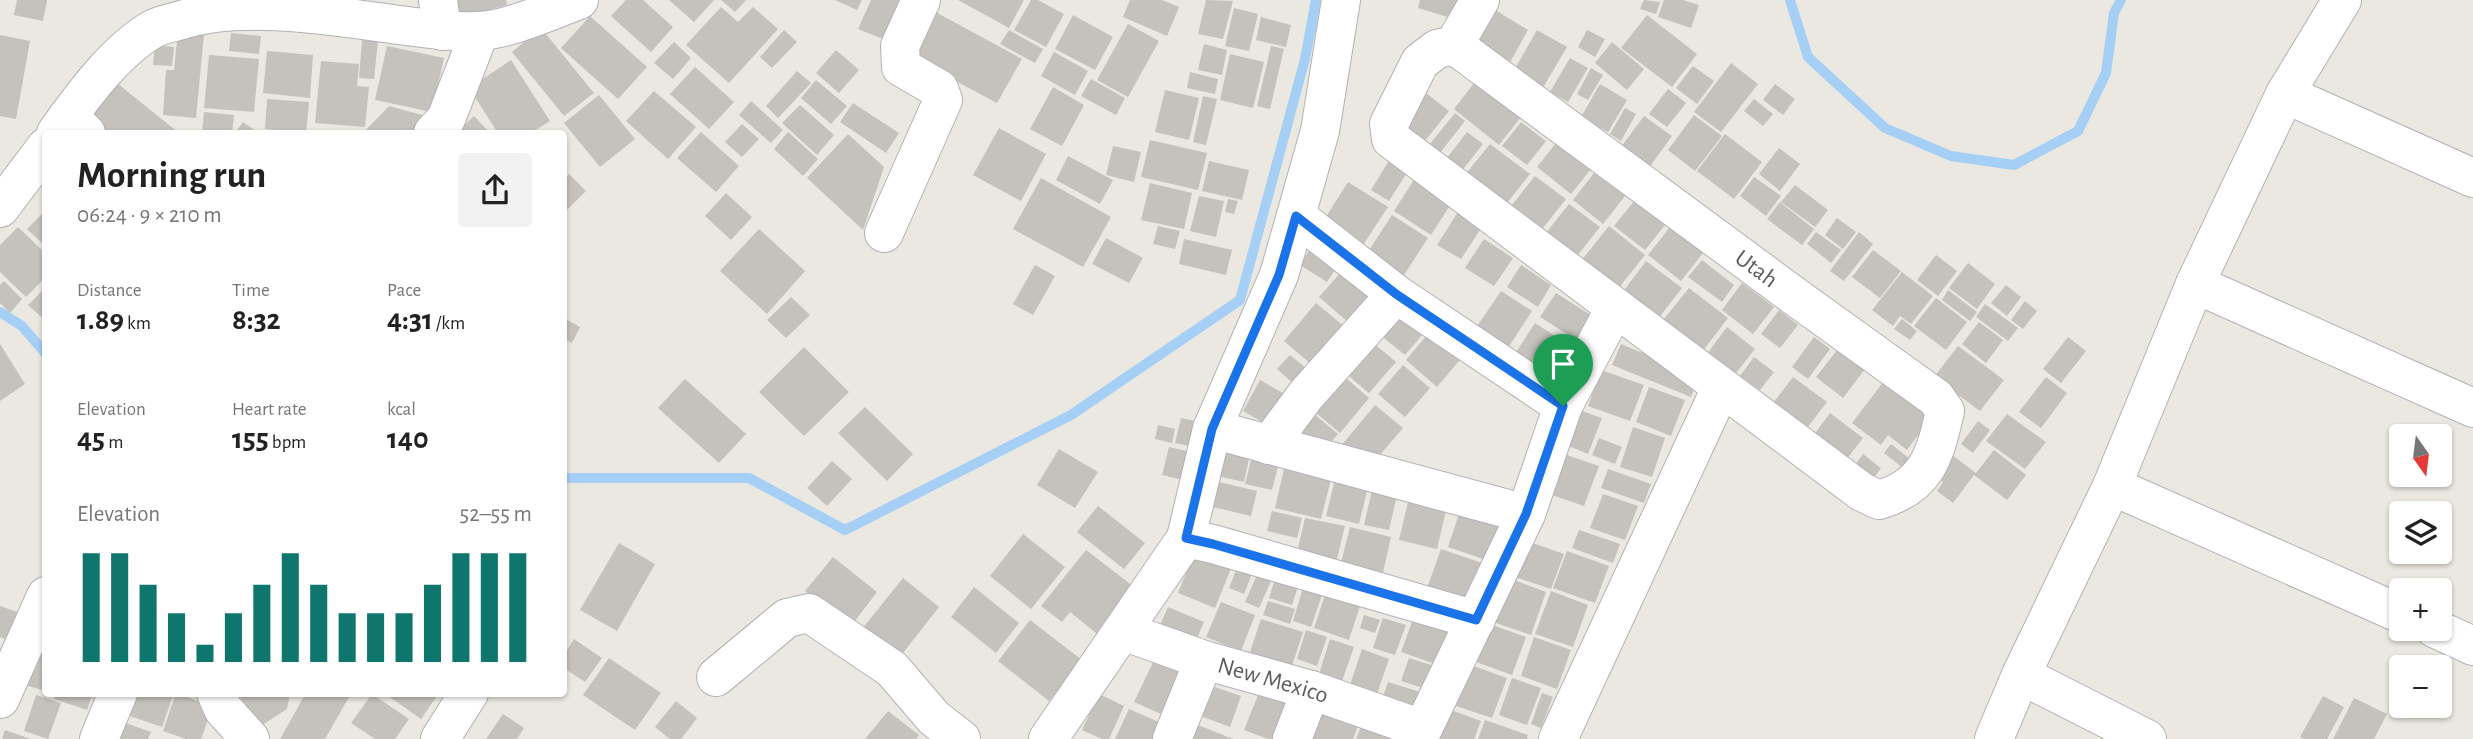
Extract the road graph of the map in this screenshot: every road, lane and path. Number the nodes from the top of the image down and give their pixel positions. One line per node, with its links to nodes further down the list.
1 (579, 0): 7 (street)
2 (921, 0): 16 (street)
3 (1340, 0): 15 (street)
4 (1480, 0): 8 (street)
5 (2342, 0): 9 (street)
6 (440, 15): 7 (street); 10 (street)
7 (480, 31): 11 (street)
8 (1454, 45): 19 (street); 20 (street, Utah)
9 (2285, 94): 13 (street); 17 (street)
10 (70, 127)
11 (436, 130)
12 (42, 151): 14 (street)
13 (2473, 178)
14 (0, 208)
15 (1296, 216): 18 (street); 23 (street)
16 (884, 233)
17 (2195, 284): 22 (street); 25 (street)
18 (1396, 294): 21 (street); 24 (street)
19 (1615, 308): 20 (street); 21 (street)
20 (1721, 387): 50 (street)
21 (1563, 406): 26 (street)
22 (2473, 408)
23 (1212, 429): 24 (street); 27 (street)
24 (1269, 445): 26 (street)
25 (2112, 486): 29 (street); 35 (street)
26 (1526, 514): 30 (street)
27 (1186, 538): 30 (street); 31 (street)
28 (42, 605): 40 (street)
29 (2389, 609)
30 (1476, 620): 42 (street)
31 (1124, 631): 34 (street, New Mexico); 47 (street)
32 (2452, 636): 33 (street)
33 (2473, 646)
34 (1204, 660): 37 (street, New Mexico); 48 (street)
35 (2021, 676): 51 (street); 52 (street)
36 (716, 677): 46 (street)
37 (1311, 690): 42 (street, New Mexico); 49 (street)
38 (116, 697): 43 (street)
39 (466, 697): 45 (street)
40 (0, 699)
41 (217, 714): 44 (street)
42 (1420, 734)
43 (99, 739)
44 (250, 739)
45 (440, 739)
46 (961, 739)
47 (1048, 739)
48 (1172, 739)
49 (1292, 739)
50 (1558, 739)
51 (1994, 739)
52 (2147, 739)

